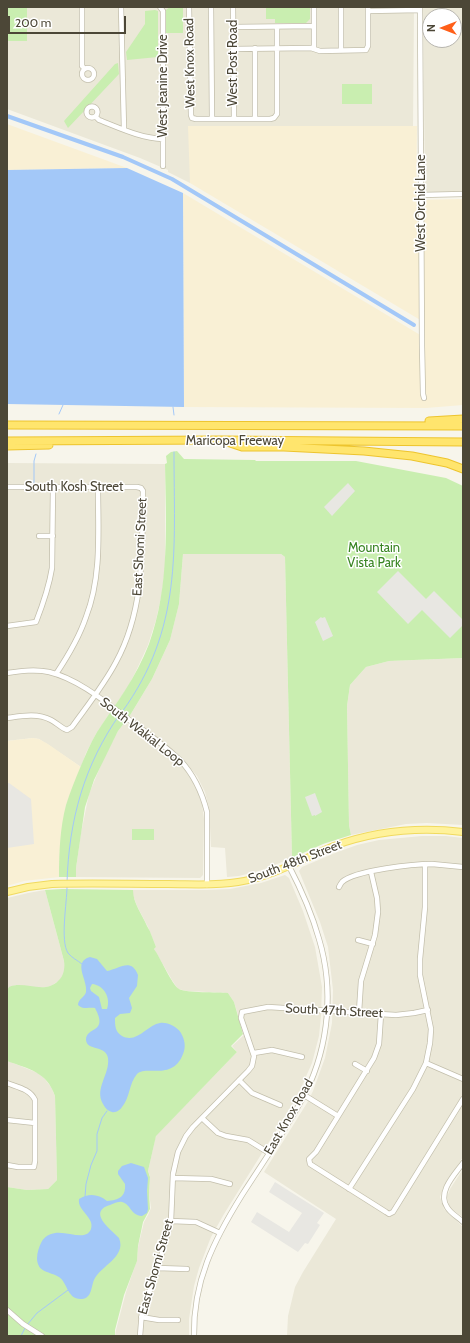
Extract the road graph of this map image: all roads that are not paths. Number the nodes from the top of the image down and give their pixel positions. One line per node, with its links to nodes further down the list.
1 (82, 7): 20 (street)
2 (121, 7): 25 (street)
3 (160, 7): 26 (street, West Jeanine Drive)
4 (189, 7): 22 (street, West Knox Road)
5 (211, 7): 22 (street)
6 (233, 7): 13 (street, West Post Road)
7 (314, 7): 12 (street)
8 (341, 7): 19 (street)
9 (368, 9): 10 (street); 19 (street)
10 (396, 9): 11 (street)
11 (420, 9): 29 (street, West Orchid Lane)
12 (314, 26): 14 (street); 18 (street)
13 (233, 27): 14 (street); 15 (street, West Post Road)
14 (277, 27): 17 (street)
15 (233, 48): 16 (street); 23 (street, West Post Road)
16 (255, 48): 17 (street); 24 (street)
17 (277, 48): 18 (street); 24 (street)
18 (314, 48): 19 (street)
19 (341, 51)
20 (85, 69)
21 (96, 116): 25 (street)
22 (212, 119): 23 (street)
23 (234, 119): 24 (street)
24 (255, 119)
25 (124, 129): 26 (street)
26 (163, 139): 27 (street, West Jeanine Drive)
27 (163, 166)
28 (463, 194): 29 (street)
29 (421, 195): 30 (street, West Orchid Lane)
30 (424, 398)
31 (463, 419): 35 (highway)
32 (7, 420): 33 (highway)
33 (67, 424): 34 (highway, Maricopa Freeway); 35 (highway, Maricopa Freeway)
34 (7, 425)
35 (356, 425): 36 (highway, Maricopa Freeway)
36 (463, 426)
37 (222, 440): 39 (highway, Maricopa Freeway); 40 (highway, Maricopa Freeway); 42 (highway)
38 (7, 441): 39 (highway, Maricopa Freeway)
39 (69, 441): 41 (highway)
40 (463, 442)
41 (7, 446)
42 (463, 469)
43 (7, 487): 44 (street, South Kosh Street)
44 (53, 487): 45 (street, South Kosh Street); 48 (street)
45 (98, 487): 46 (street, South Kosh Street); 51 (street)
46 (141, 488): 52 (street, East Shomi Street)
47 (39, 536): 48 (street)
48 (53, 536): 49 (street)
49 (7, 626)
50 (7, 673): 51 (street, South Wakial Loop)
51 (56, 674): 52 (street, South Wakial Loop)
52 (95, 695): 53 (street, East Shomi Street); 59 (street, South Wakial Loop)
53 (7, 718)
54 (463, 832): 56 (main road, South 48th Street)
55 (426, 864): 57 (street); 58 (street); 64 (street)
56 (290, 866): 59 (main road, South 48th Street); 65 (street, East Knox Road)
57 (463, 868)
58 (370, 872): 60 (street); 63 (street)
59 (207, 885): 61 (main road, South 48th Street)
60 (339, 887)
61 (7, 892)
62 (358, 940): 63 (street)
63 (373, 944): 66 (street)
64 (428, 1010): 67 (street, South 47th Street); 70 (street)
65 (327, 1011): 66 (street, South 47th Street); 68 (street, South 47th Street); 76 (street, East Knox Road)
66 (359, 1012): 67 (street, South 47th Street)
67 (381, 1014): 72 (street)
68 (254, 1053): 69 (street); 74 (street, East Shomi Street)
69 (302, 1057)
70 (426, 1063): 73 (street); 88 (street)
71 (355, 1064): 72 (street)
72 (366, 1071): 79 (street)
73 (463, 1079)
74 (239, 1080): 78 (street); 80 (street, East Shomi Street)
75 (7, 1083): 82 (street)
76 (304, 1095): 79 (street); 83 (street, East Knox Road)
77 (463, 1099): 88 (street)
78 (280, 1105)
79 (338, 1116): 88 (street)
80 (202, 1118): 83 (street); 86 (street, East Shomi Street)
81 (7, 1120): 82 (street)
82 (35, 1123): 85 (street)
83 (269, 1153): 91 (street, East Knox Road)
84 (463, 1163): 90 (street)
85 (7, 1164)
86 (173, 1178): 87 (street); 89 (street, East Shomi Street)
87 (230, 1184)
88 (349, 1189)
89 (171, 1221): 91 (street); 92 (street, East Shomi Street)
90 (463, 1222)
91 (220, 1233): 99 (street, East Knox Road)
92 (158, 1268): 93 (street); 95 (street, East Shomi Street)
93 (187, 1269)
94 (7, 1310): 97 (street)
95 (141, 1317): 96 (street); 98 (street, East Shomi Street)
96 (178, 1320)
97 (42, 1336)
98 (140, 1336)
99 (194, 1336)

